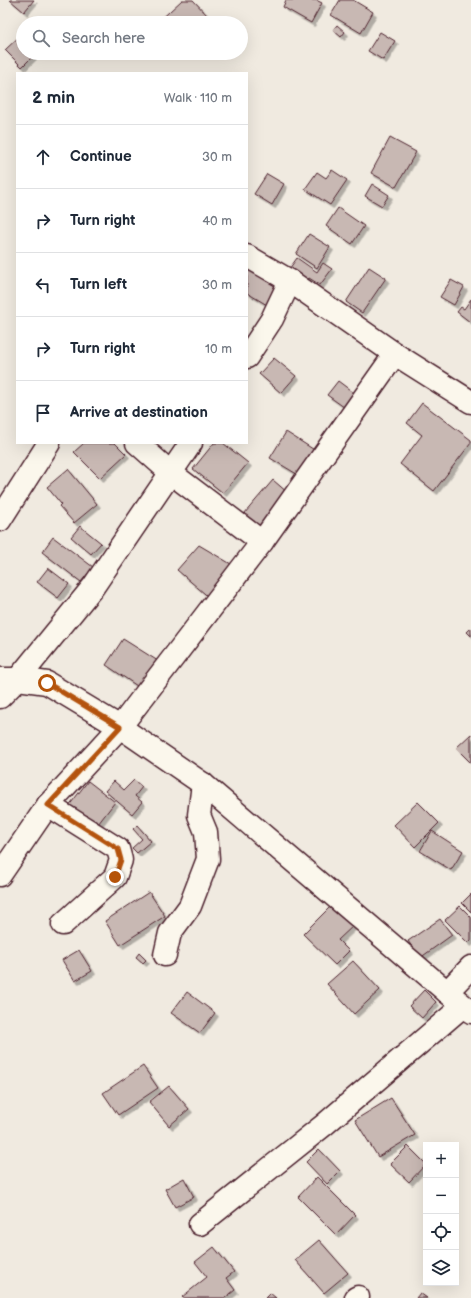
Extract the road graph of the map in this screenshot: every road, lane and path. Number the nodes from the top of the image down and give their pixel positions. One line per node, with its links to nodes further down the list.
1 (248, 257): 2 (street)
2 (290, 281): 3 (street); 4 (street)
3 (395, 354): 5 (street); 11 (street)
4 (248, 355)
5 (471, 402)
6 (48, 444): 10 (street)
7 (138, 444): 9 (street)
8 (190, 444): 9 (street)
9 (171, 473): 11 (street); 12 (street)
10 (0, 520)
11 (262, 542): 14 (street)
12 (9, 679): 13 (street); 14 (street)
13 (0, 697)
14 (120, 727): 15 (street); 16 (street)
15 (203, 784): 19 (street); 21 (street)
16 (48, 805): 17 (street); 18 (street)
17 (0, 875)
18 (63, 924)
19 (165, 955)
20 (471, 967): 21 (street)
21 (460, 1003): 22 (street)
22 (200, 1224)

